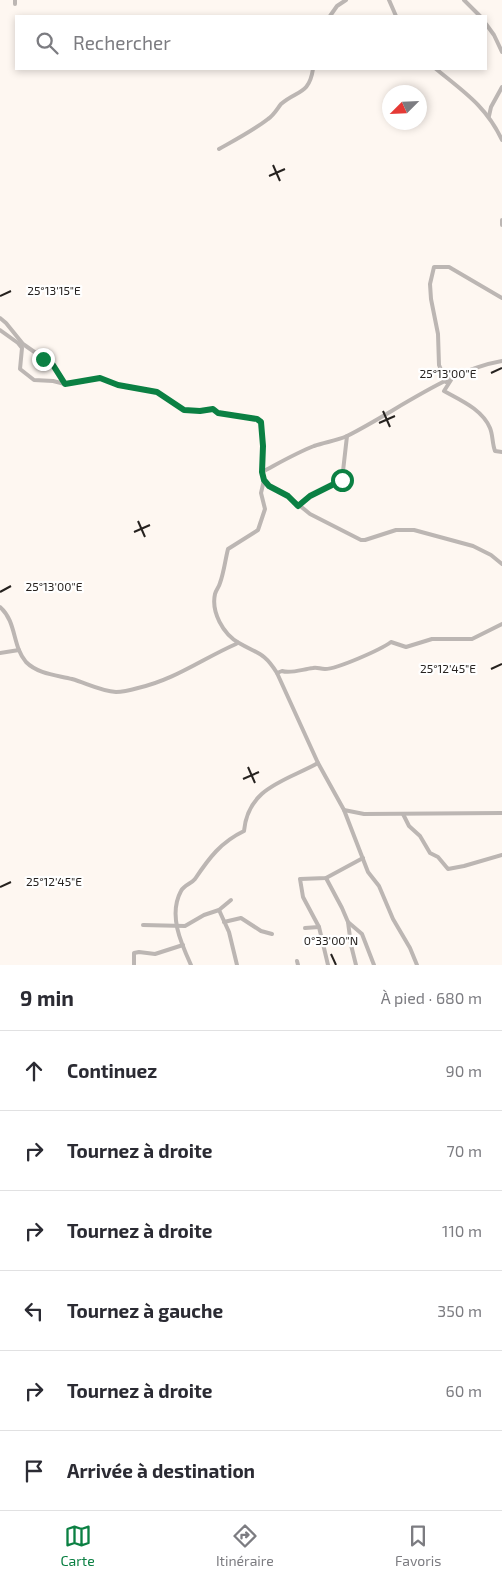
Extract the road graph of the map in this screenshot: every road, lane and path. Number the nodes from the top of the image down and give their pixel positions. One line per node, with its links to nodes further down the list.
1 (346, 0): 4 (street)
2 (389, 0): 5 (street)
3 (464, 0): 6 (street)
4 (331, 15)
5 (396, 15)
6 (479, 15)
7 (487, 25): 8 (street)
8 (502, 52)
9 (313, 70): 14 (street)
10 (437, 70): 12 (street)
11 (502, 87): 12 (street)
12 (489, 116): 13 (street)
13 (502, 140)
14 (218, 149)
15 (502, 220): 16 (street)
16 (502, 225)
17 (502, 298): 22 (street)
18 (0, 318): 23 (street)
19 (0, 330): 23 (street)
20 (502, 361): 21 (street)
21 (452, 378): 22 (street); 25 (street)
22 (446, 382): 24 (street)
23 (65, 384): 26 (street)
24 (347, 436): 26 (street); 28 (street)
25 (502, 452)
26 (262, 472): 27 (street)
27 (264, 480): 28 (street); 32 (street)
28 (298, 506): 29 (street)
29 (501, 562)
30 (0, 607): 33 (street)
31 (502, 624): 35 (street)
32 (237, 642): 33 (street); 35 (street)
33 (19, 650): 34 (street)
34 (0, 653)
35 (277, 673): 36 (street)
36 (318, 763): 37 (street); 48 (street)
37 (344, 810): 39 (street); 41 (street)
38 (502, 813): 39 (street)
39 (403, 814): 40 (street)
40 (502, 855)
41 (363, 858): 42 (street); 59 (street)
42 (326, 878): 46 (street); 49 (street)
43 (231, 900): 44 (street)
44 (219, 910): 45 (street); 48 (street)
45 (224, 922): 51 (street); 55 (street)
46 (348, 922): 57 (street); 58 (street)
47 (143, 925): 48 (street)
48 (177, 927): 52 (street)
49 (319, 927): 50 (street); 56 (street)
50 (305, 928)
51 (272, 934)
52 (183, 946): 53 (street); 54 (street)
53 (134, 965)
54 (191, 965)
55 (237, 965)
56 (328, 965)
57 (356, 965)
58 (374, 965)
59 (417, 965)

